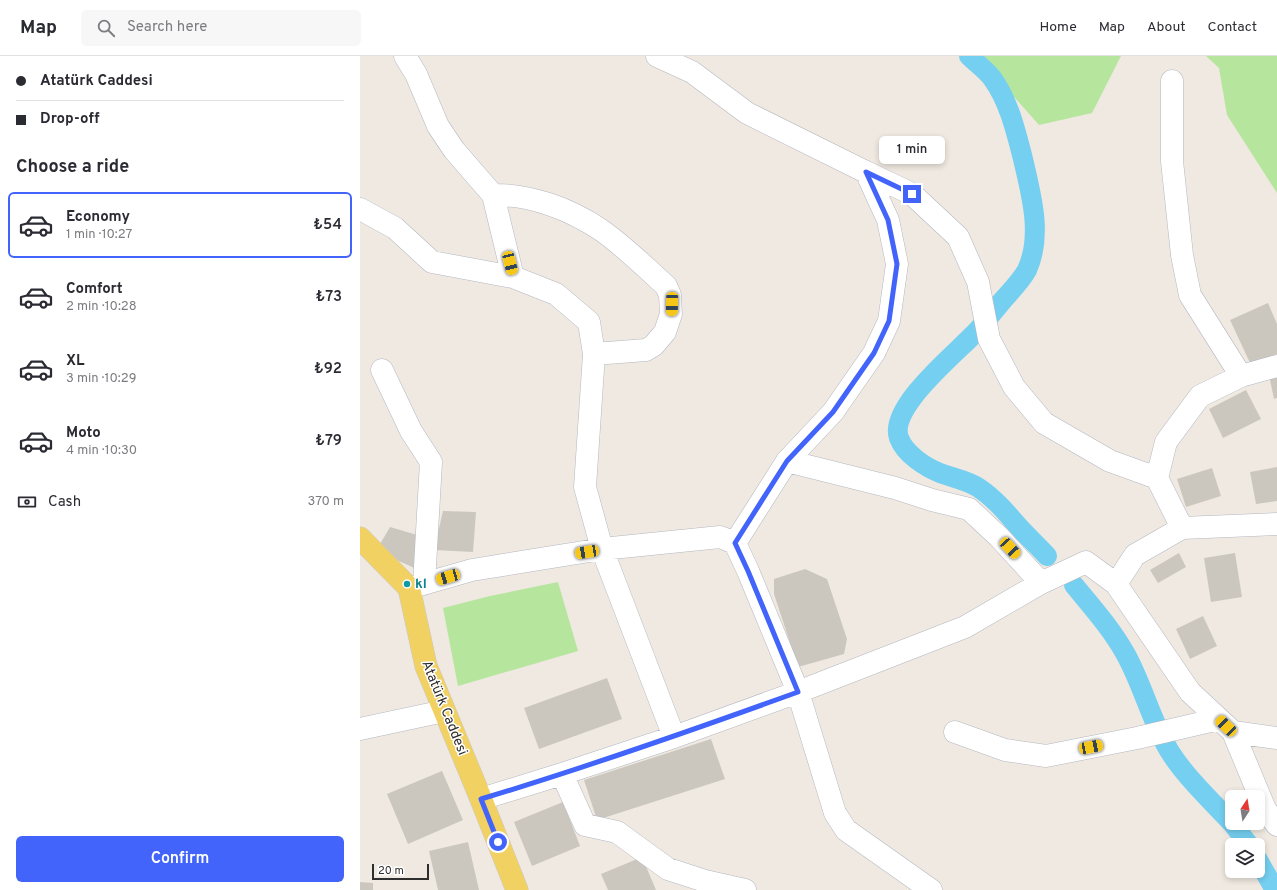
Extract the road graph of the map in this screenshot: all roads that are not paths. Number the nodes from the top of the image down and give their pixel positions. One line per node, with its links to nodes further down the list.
1 (405, 56): 5 (street)
2 (657, 56): 4 (street)
3 (1172, 81): 11 (street)
4 (866, 172): 12 (street); 13 (street)
5 (493, 195): 7 (street); 8 (street)
6 (360, 209): 7 (street)
7 (513, 277): 8 (street)
8 (594, 354): 18 (street)
9 (1277, 366): 11 (street)
10 (382, 370): 21 (street)
11 (1241, 376): 13 (street)
12 (787, 461): 17 (street); 19 (street)
13 (1157, 478): 15 (street)
14 (1277, 524): 15 (street)
15 (1182, 528): 20 (street)
16 (360, 538): 21 (main road)
17 (735, 543): 18 (street); 22 (street)
18 (602, 550): 21 (street); 27 (street)
19 (1041, 583): 20 (street); 22 (street)
20 (1116, 584): 24 (street)
21 (417, 586): 23 (main road, Atatürk Caddesi)
22 (798, 692): 27 (street); 34 (street)
23 (444, 711): 25 (street); 30 (main road, Atatürk Caddesi)
24 (1226, 726): 26 (street); 28 (street); 31 (street)
25 (360, 729)
26 (955, 732)
27 (674, 736): 29 (street)
28 (1277, 738)
29 (562, 774): 30 (street); 33 (street)
30 (481, 799): 32 (main road, Atatürk Caddesi)
31 (1277, 825)
32 (517, 890)
33 (744, 890)
34 (931, 890)

